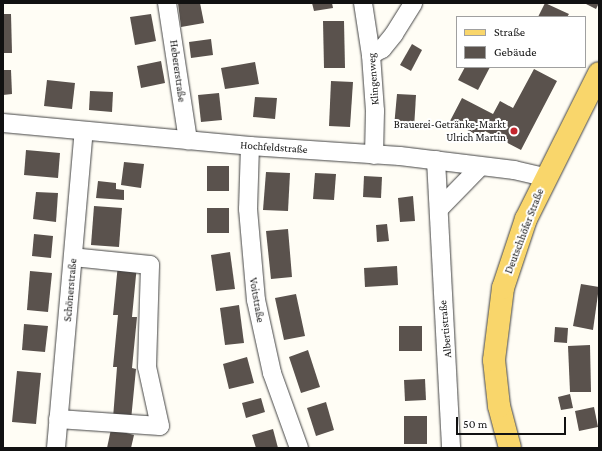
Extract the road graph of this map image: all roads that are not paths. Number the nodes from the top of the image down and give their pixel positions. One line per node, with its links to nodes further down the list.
1 (167, 3): 8 (street, Hebererstraße)
2 (363, 3): 4 (street, Klingenweg)
3 (413, 3): 4 (street)
4 (371, 55): 10 (street, Klingenweg)
5 (599, 73): 13 (main road, Deutschhöfer Straße)
6 (3, 123): 7 (street, Hochfeldstraße)
7 (84, 131): 8 (street, Hochfeldstraße); 15 (street, Schönerstraße)
8 (188, 140): 9 (street, Hochfeldstraße)
9 (250, 146): 10 (street, Hochfeldstraße); 18 (street, Voitstraße)
10 (374, 155): 11 (street, Hochfeldstraße)
11 (436, 160): 12 (street, Hochfeldstraße); 14 (street, Albertistraße)
12 (480, 167): 13 (street, Hochfeldstraße); 14 (street)
13 (545, 177): 20 (main road, Deutschhöfer Straße)
14 (439, 209): 19 (street, Albertistraße)
15 (73, 257): 16 (street, Schönerstraße); 16 (street)
16 (58, 419): 17 (street, Schönerstraße)
17 (56, 448)
18 (299, 448)
19 (451, 448)
20 (510, 448)

